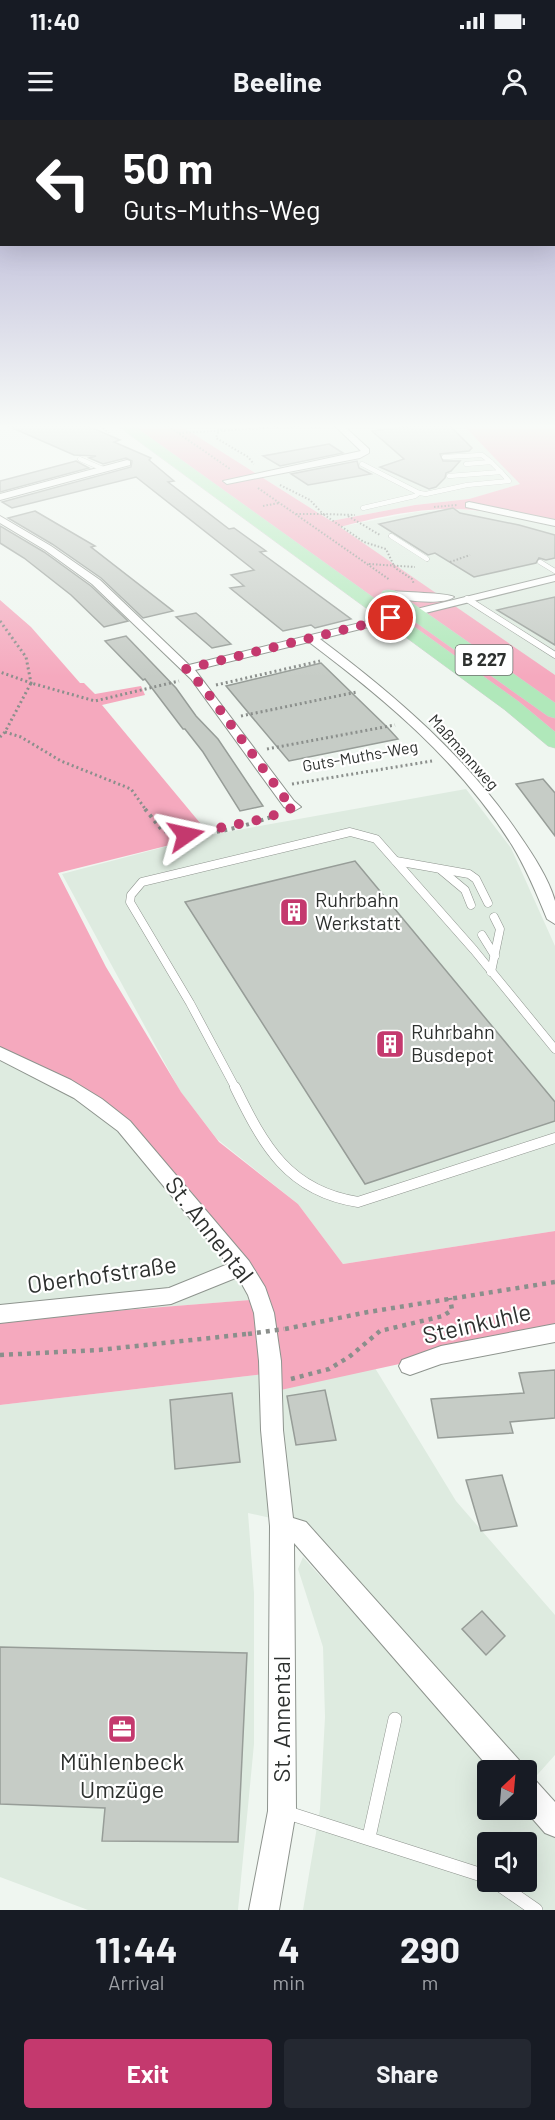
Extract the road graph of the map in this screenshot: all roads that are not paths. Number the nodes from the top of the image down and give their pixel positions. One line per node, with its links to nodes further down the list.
1 (233, 510): 14 (main road, B 227)
2 (491, 510): 4 (street)
3 (0, 519): 17 (street, Guts-Muths-Weg)
4 (555, 523)
5 (391, 536): 6 (lane)
6 (427, 559)
7 (540, 562): 8 (lane)
8 (555, 571)
9 (555, 579): 11 (street)
10 (374, 584): 13 (main road, B 227)
11 (483, 595): 12 (street); 13 (street)
12 (467, 599): 13 (street); 16 (lane)
13 (412, 601): 14 (street); 18 (main road, B 227)
14 (391, 618): 15 (street); 19 (main road, B 227)
15 (312, 639): 17 (street); 26 (street, Maßmannweg)
16 (555, 655)
17 (190, 673): 20 (street, Guts-Muths-Weg)
18 (555, 712)
19 (555, 742)
20 (294, 807)
21 (396, 861): 22 (lane); 29 (lane); 32 (lane)
22 (439, 868): 23 (lane); 24 (lane)
23 (488, 903)
24 (471, 905)
25 (494, 917): 28 (lane)
26 (555, 919)
27 (482, 934): 28 (lane)
28 (495, 957): 29 (lane)
29 (491, 972): 30 (lane)
30 (555, 1049)
31 (0, 1053): 33 (street, St. Annental)
32 (555, 1138)
33 (242, 1267): 34 (street, Oberhofstraße); 37 (street, St. Annental)
34 (0, 1314)
35 (555, 1333): 36 (street, Steinkuhle)
36 (410, 1366)
37 (282, 1526): 39 (street); 41 (street, St. Annental)
38 (395, 1719): 43 (lane)
39 (500, 1760)
40 (537, 1803): 42 (street)
41 (282, 1811): 43 (lane); 46 (street, St. Annental)
42 (555, 1823)
43 (369, 1837): 44 (lane)
44 (477, 1873)
45 (510, 1892): 47 (lane)
46 (264, 1910)
47 (536, 1910)

